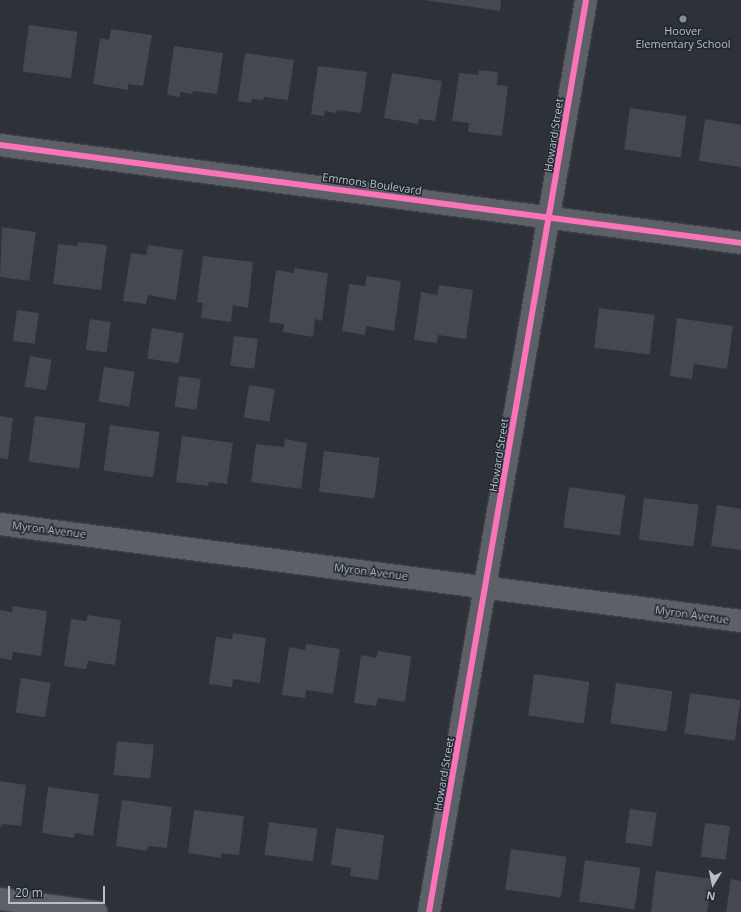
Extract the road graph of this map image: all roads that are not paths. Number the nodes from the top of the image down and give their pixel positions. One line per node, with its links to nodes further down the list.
1 (586, 0): 3 (street, Howard Street)
2 (0, 145): 3 (street, Emmons Boulevard)
3 (551, 218): 4 (street, Emmons Boulevard); 6 (street, Howard Street)
4 (741, 243)
5 (0, 524): 6 (street, Myron Avenue)
6 (488, 588): 7 (street, Myron Avenue); 10 (street, Howard Street)
7 (741, 621)
8 (0, 899): 9 (street)
9 (96, 912)
10 (429, 912)

